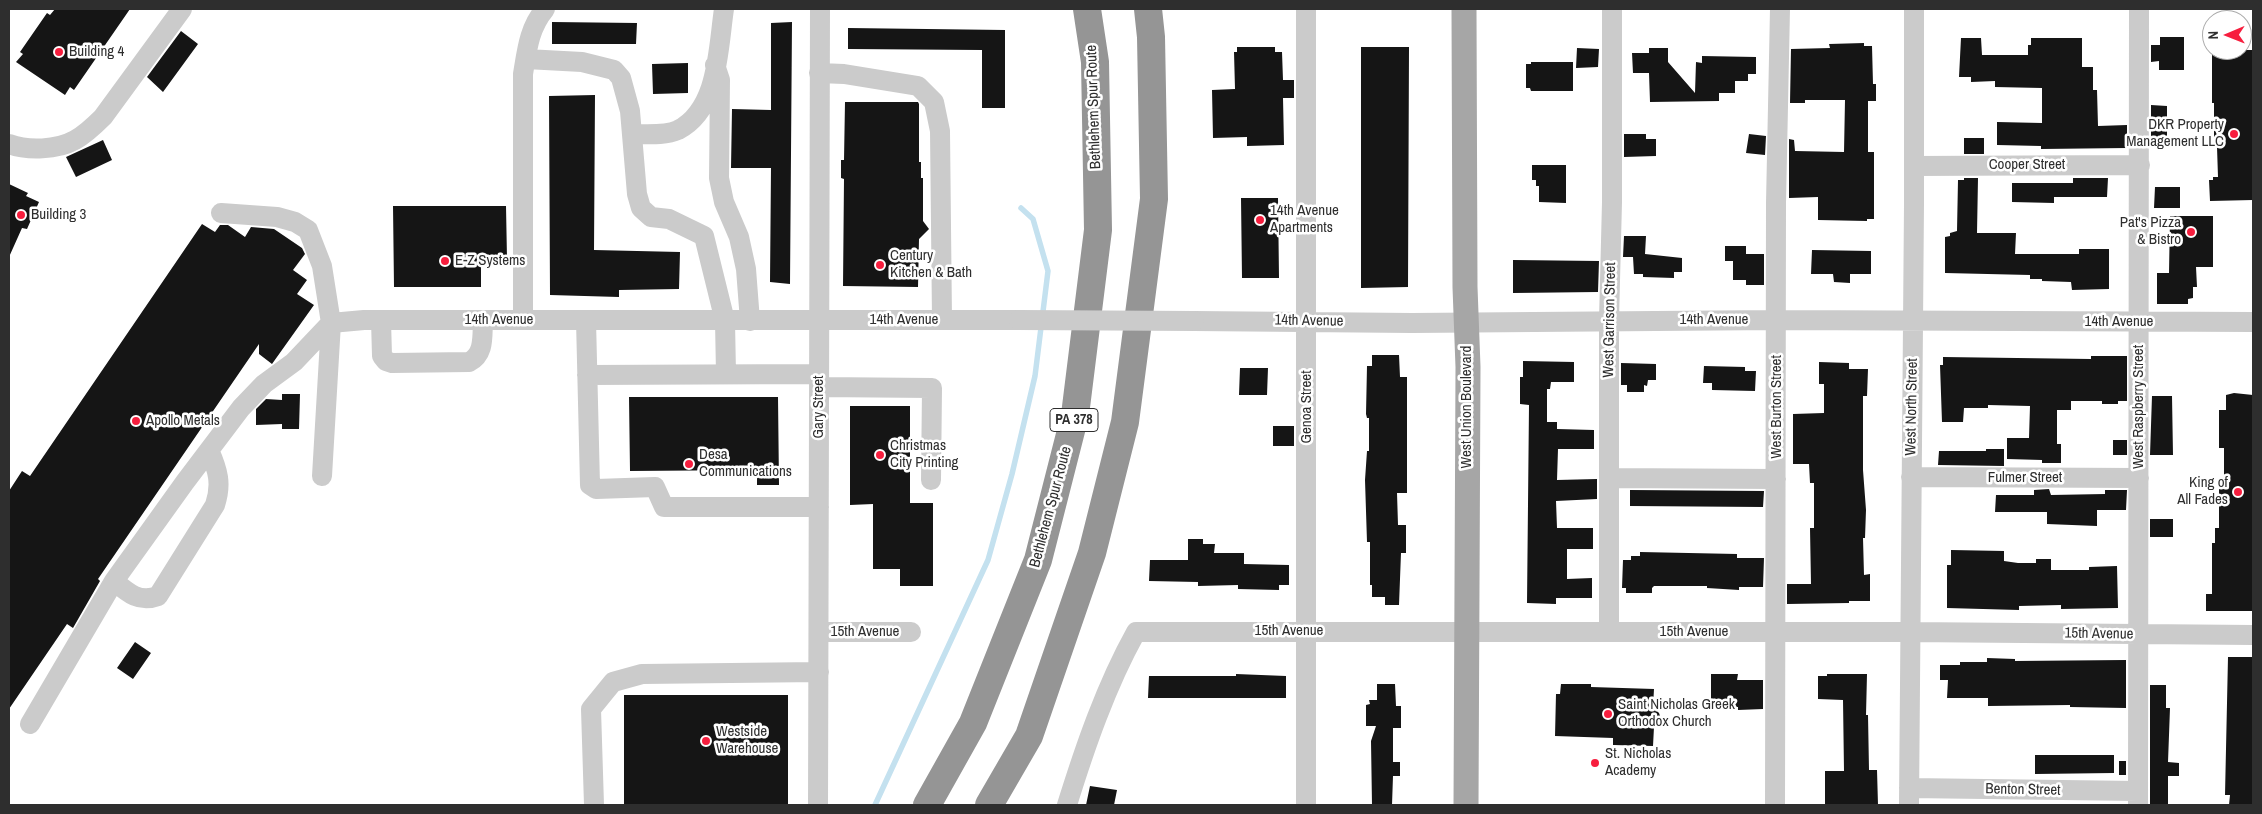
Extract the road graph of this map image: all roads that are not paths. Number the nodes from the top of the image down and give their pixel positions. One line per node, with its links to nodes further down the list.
1 (182, 9): 17 (street)
2 (545, 9): 13 (street)
3 (724, 9): 14 (street)
4 (820, 9): 15 (street, Gary Street)
5 (1087, 9): 64 (highway, Bethlehem Spur Route / PA 378)
6 (1148, 9): 65 (highway)
7 (1306, 9): 31 (street, Genoa Street)
8 (1464, 9): 33 (main road, West Union Boulevard)
9 (1612, 9): 27 (street, West Garrison Street)
10 (1780, 9): 28 (street, West Burton Street)
11 (1914, 9): 19 (street, West North Street)
12 (2139, 9): 18 (street, West Raspberry Street)
13 (526, 59): 16 (street); 23 (street)
14 (715, 65): 16 (street); 30 (street)
15 (819, 73): 25 (street, Gary Street); 26 (street)
16 (632, 134): 29 (street)
17 (9, 144)
18 (2140, 164): 19 (street, Cooper Street); 34 (street, West Raspberry Street)
19 (1914, 166): 32 (street, West North Street)
20 (222, 213): 36 (street)
21 (373, 320): 22 (street, 14th Avenue); 22 (street); 36 (street, 14th Avenue)
22 (483, 320): 23 (street, 14th Avenue)
23 (523, 320): 24 (street, 14th Avenue)
24 (586, 320): 29 (street, 14th Avenue); 38 (street)
25 (819, 320): 26 (street, 14th Avenue); 30 (street, 14th Avenue); 39 (street, Gary Street)
26 (942, 320): 31 (street, 14th Avenue, bridge)
27 (1609, 320): 28 (street, 14th Avenue); 33 (street, 14th Avenue); 43 (street, West Garrison Street)
28 (1777, 320): 32 (street, 14th Avenue); 45 (street, West Burton Street)
29 (725, 321): 30 (street, 14th Avenue); 37 (street)
30 (750, 321)
31 (1307, 321): 33 (street, 14th Avenue); 49 (street, Genoa Street)
32 (1913, 321): 34 (street, 14th Avenue); 42 (street, West North Street)
33 (1466, 322): 52 (main road, West Union Boulevard)
34 (2140, 322): 35 (street, 14th Avenue); 44 (street, West Raspberry Street)
35 (2253, 322)
36 (332, 323): 40 (street); 41 (street)
37 (726, 374): 38 (street); 39 (street)
38 (587, 375): 47 (street)
39 (819, 380): 46 (street); 47 (street, Gary Street)
40 (209, 450): 48 (street); 48 (street)
41 (322, 476)
42 (1911, 477): 44 (street, Fulmer Street); 55 (street, West North Street)
43 (1609, 478): 45 (street); 53 (street, West Garrison Street)
44 (2139, 478): 56 (street, West Raspberry Street)
45 (1776, 479): 54 (street, West Burton Street)
46 (932, 480)
47 (819, 507): 50 (street, Gary Street)
48 (114, 581): 59 (street)
49 (1307, 631): 52 (street, 15th Avenue); 66 (street, 15th Avenue); 67 (street, Genoa Street)
50 (819, 632): 51 (street, 15th Avenue); 58 (street, Gary Street)
51 (912, 632)
52 (1466, 632): 53 (street, 15th Avenue); 68 (main road, West Union Boulevard)
53 (1608, 632): 54 (street, 15th Avenue)
54 (1776, 632): 55 (street, 15th Avenue); 69 (street, West Burton Street)
55 (1909, 632): 56 (street, 15th Avenue); 60 (street, West North Street)
56 (2138, 634): 57 (street, 15th Avenue); 61 (street, West Raspberry Street)
57 (2253, 635)
58 (819, 672): 62 (street); 63 (street, Gary Street)
59 (30, 724)
60 (1909, 797): 61 (street, Benton Street)
61 (2138, 798)
62 (594, 805)
63 (818, 805)
64 (927, 805)
65 (989, 805)
66 (1067, 805)
67 (1306, 805)
68 (1466, 805)
69 (1775, 805)

